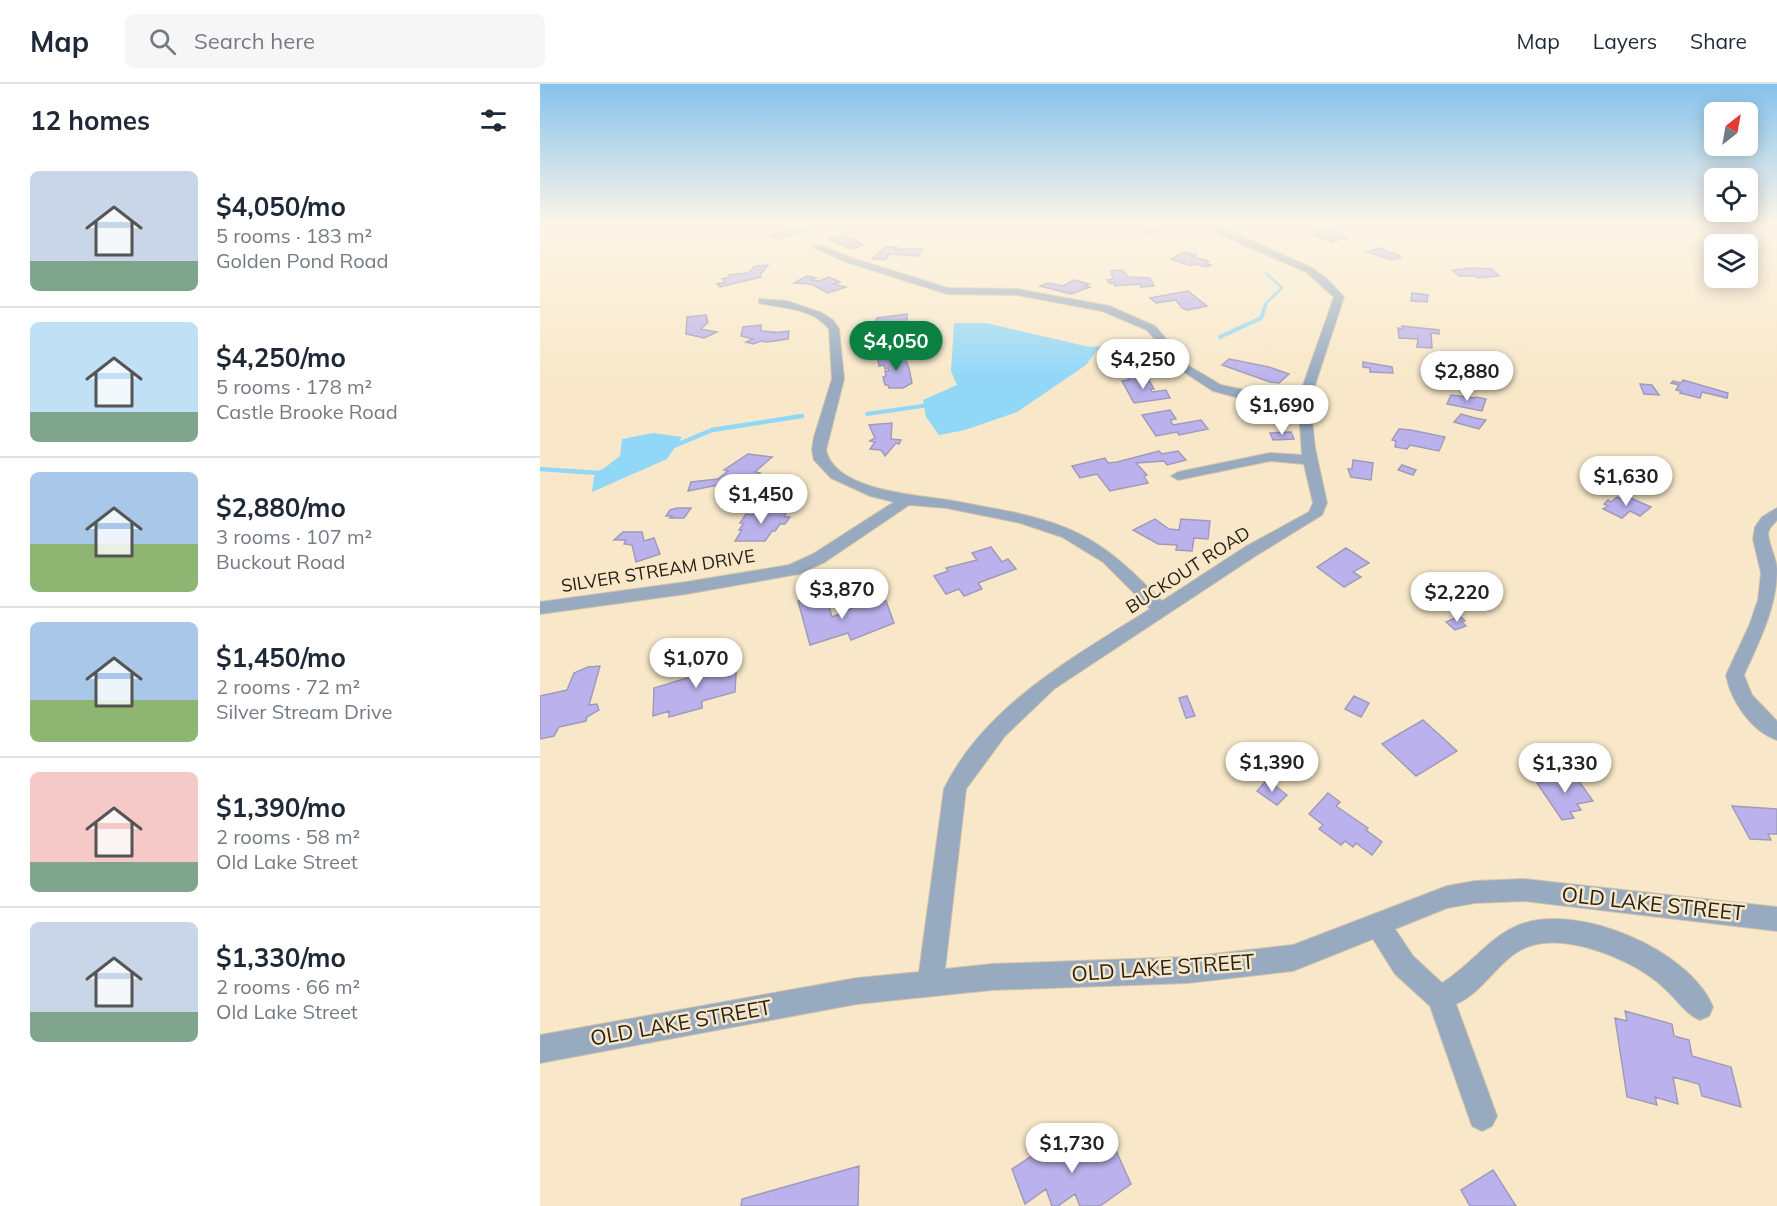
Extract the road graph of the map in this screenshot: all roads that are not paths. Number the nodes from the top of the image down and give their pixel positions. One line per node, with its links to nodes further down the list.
1 (893, 274): 4 (street)
2 (1315, 274): 4 (street, BUCKOUT ROAD)
3 (762, 301): 7 (street)
4 (1305, 407): 5 (street, BUCKOUT ROAD)
5 (1310, 460): 6 (street); 10 (street, BUCKOUT ROAD)
6 (1178, 476)
7 (906, 500): 9 (street, SILVER STREAM DRIVE); 10 (street)
8 (1777, 512): 11 (street)
9 (540, 608)
10 (1161, 610): 14 (street, BUCKOUT ROAD)
11 (1777, 732)
12 (1777, 919): 13 (street, OLD LAKE STREET)
13 (1378, 924): 14 (street, OLD LAKE STREET); 15 (street)
14 (930, 984): 17 (street, OLD LAKE STREET)
15 (1440, 997): 16 (street); 18 (street)
16 (1700, 1007)
17 (540, 1049)
18 (1482, 1116)

